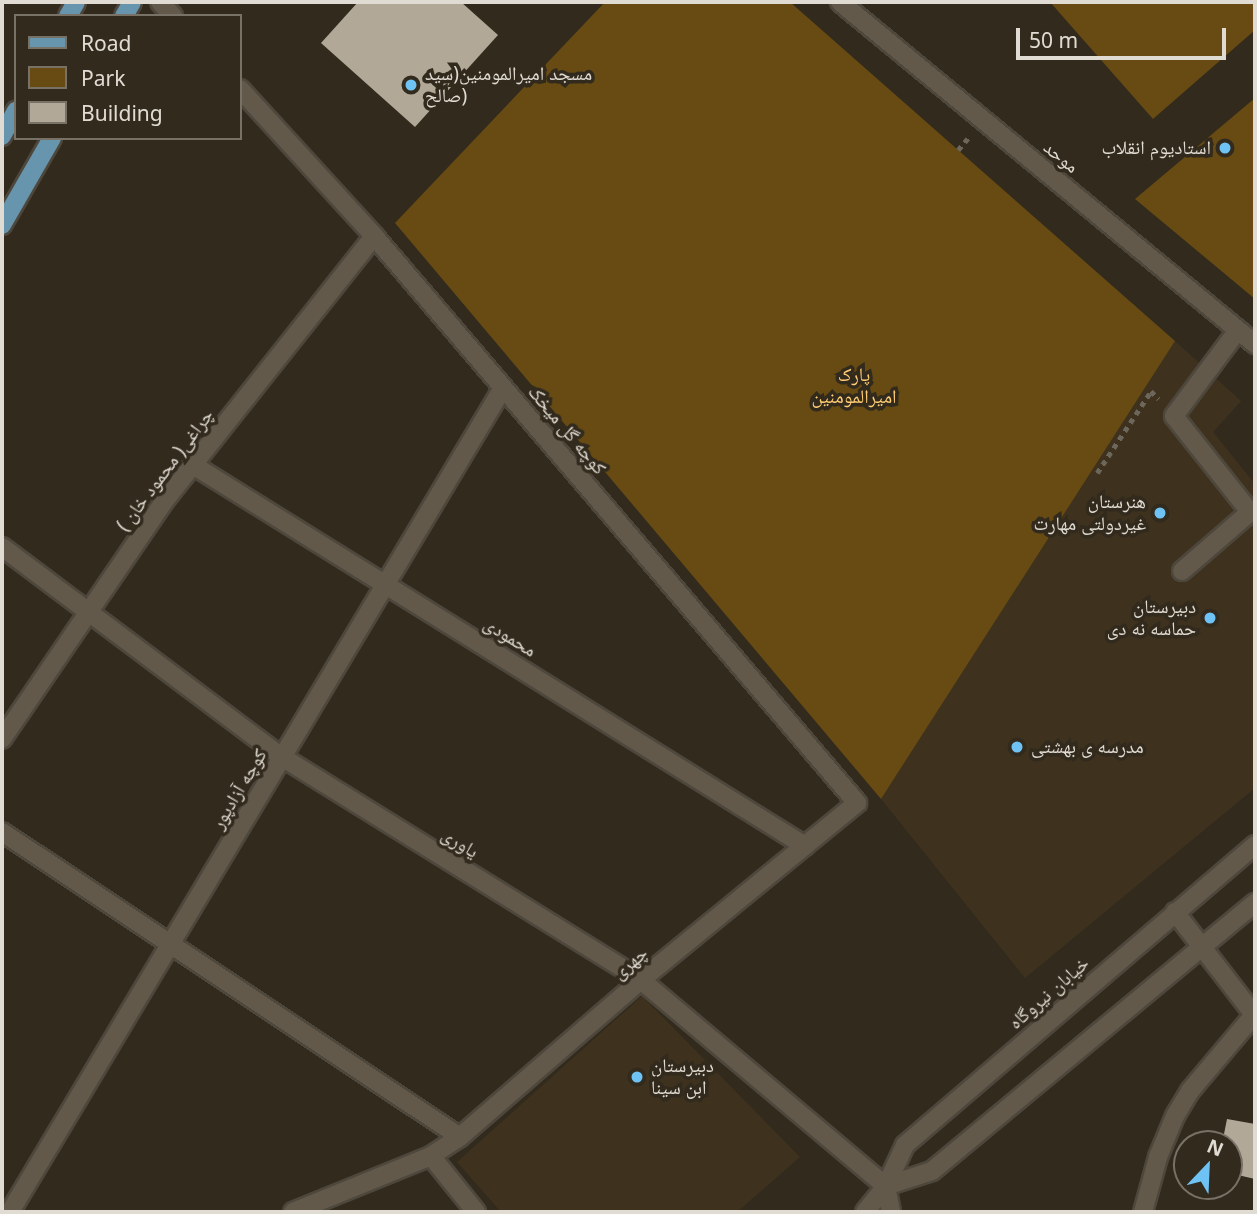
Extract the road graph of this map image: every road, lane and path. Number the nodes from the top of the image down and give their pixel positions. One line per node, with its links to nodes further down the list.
1 (840, 2): 8 (street, موحد)
2 (242, 91): 7 (street, کوچه گل میخک)
3 (14, 115): 4 (main road)
4 (2, 136)
5 (51, 140): 6 (main road)
6 (2, 225)
7 (374, 236): 10 (street, کوچه گل میخک); 12 (street, چراغی( محمود خان ))
8 (1238, 330): 9 (street, موحد); 11 (street)
9 (1255, 344)
10 (503, 388): 16 (street, کوچه آزادپور); 20 (street, کوچه گل میخک)
11 (1174, 415): 13 (path); 15 (street)
12 (194, 465): 16 (street, محمودی); 17 (street, چراغی( محمود خان ))
13 (1097, 473)
14 (2, 547): 17 (street, یاوری)
15 (1182, 571)
16 (386, 584): 19 (street, کوچه آزادپور); 23 (street, محمودی)
17 (89, 611): 18 (street, چراغی( محمود خان )); 19 (street, یاوری)
18 (2, 739)
19 (282, 757): 26 (street, کوچه آزادپور); 28 (street, یاوری)
20 (857, 803): 23 (street, چهری)
21 (2, 832): 26 (street)
22 (1255, 845): 25 (street, خیابان نیروگاه)
23 (805, 846): 28 (street, چهری)
24 (1255, 903): 27 (street)
25 (1175, 912): 27 (street); 32 (street, خیابان نیروگاه)
26 (170, 944): 30 (street); 33 (street, کوچه آزادپور)
27 (1203, 946): 29 (street); 32 (street)
28 (641, 981): 30 (street, چهری); 32 (street, یاوری)
29 (1255, 1016): 38 (street)
30 (460, 1138): 31 (street, چهری)
31 (431, 1156): 34 (street, چهری); 35 (street)
32 (886, 1186): 36 (street, خیابان نیروگاه); 37 (street)
33 (10, 1212)
34 (293, 1212)
35 (476, 1212)
36 (865, 1212)
37 (891, 1212)
38 (1143, 1212)

